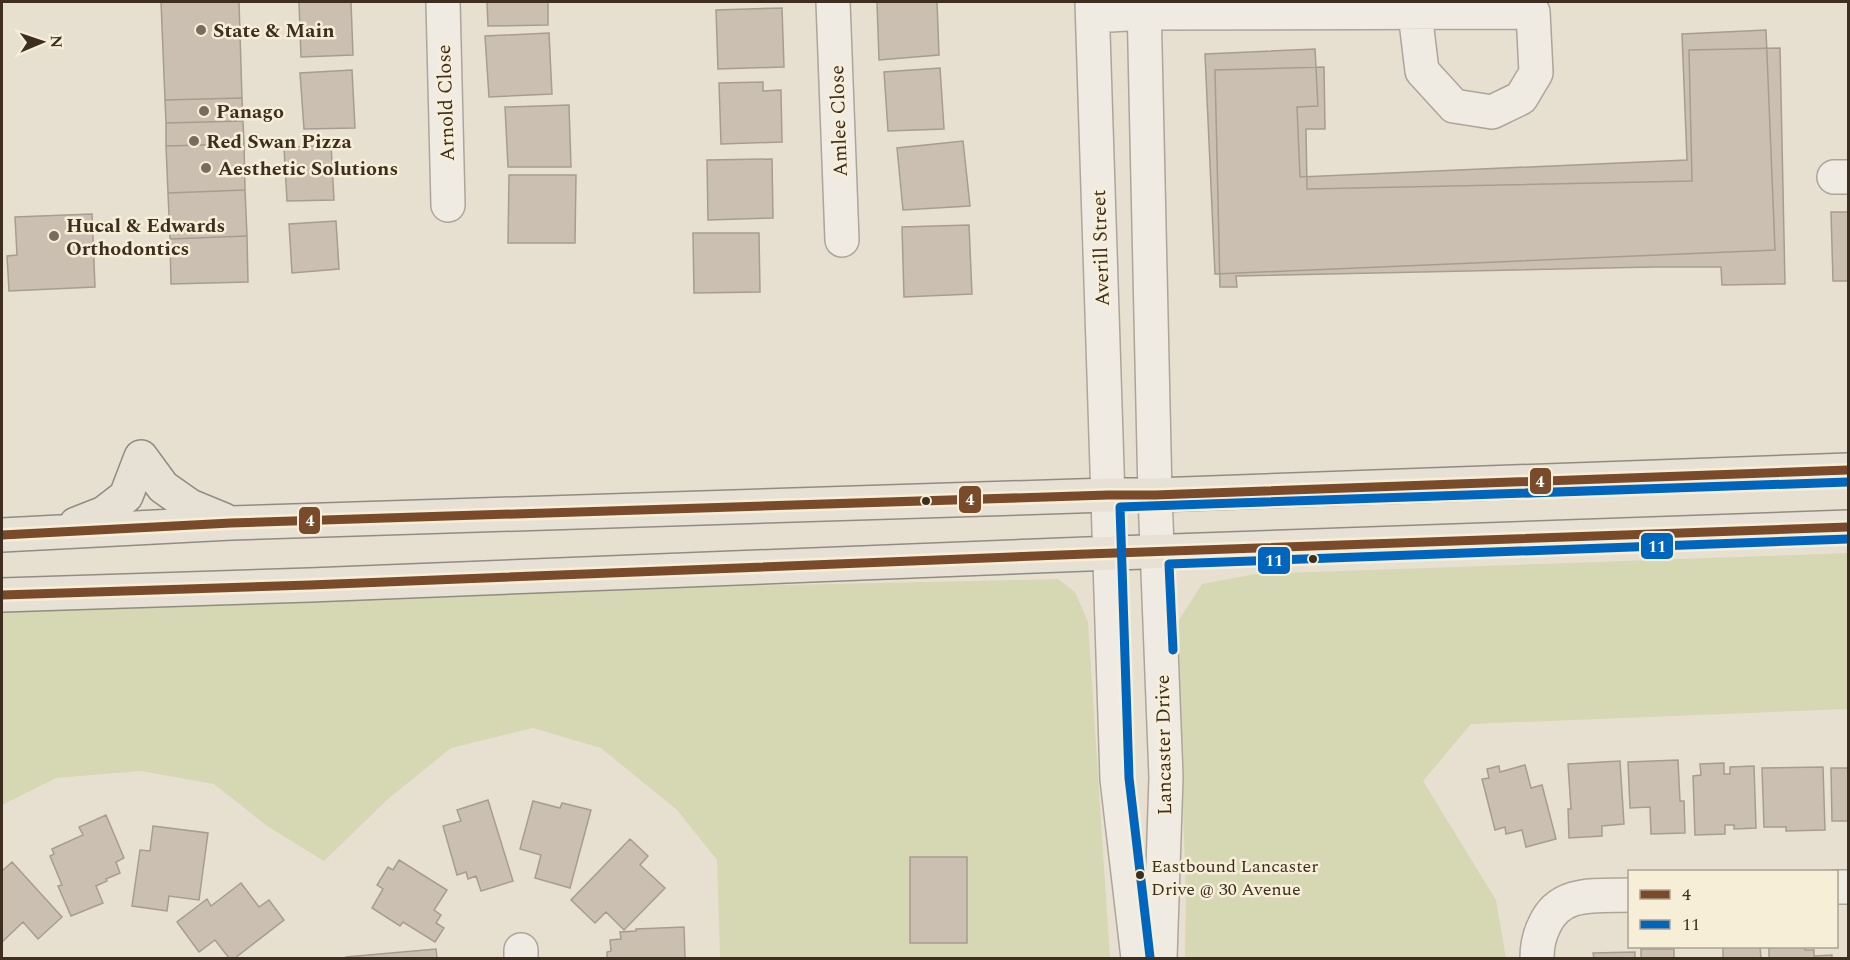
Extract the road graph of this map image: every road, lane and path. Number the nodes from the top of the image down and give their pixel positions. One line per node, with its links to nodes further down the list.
1 (443, 2): 6 (street, Arnold Close)
2 (833, 2): 7 (street, Amlee Close)
3 (1144, 7): 4 (street); 5 (street); 10 (street)
4 (1093, 9): 9 (street, Averill Street)
5 (1415, 13)
6 (448, 205)
7 (842, 240)
8 (1848, 470): 10 (main road)
9 (1108, 495): 10 (main road); 11 (main road); 16 (street)
10 (1155, 495): 15 (street, Lancaster Drive)
11 (231, 523): 13 (main road); 13 (main road)
12 (1848, 527): 15 (main road)
13 (58, 531): 14 (main road)
14 (2, 535)
15 (1157, 552): 16 (main road); 20 (street, Lancaster Drive)
16 (1110, 553): 17 (main road); 19 (street)
17 (2, 595)
18 (1628, 895): 21 (street)
19 (1138, 958)
20 (1160, 958)
21 (1537, 958)

